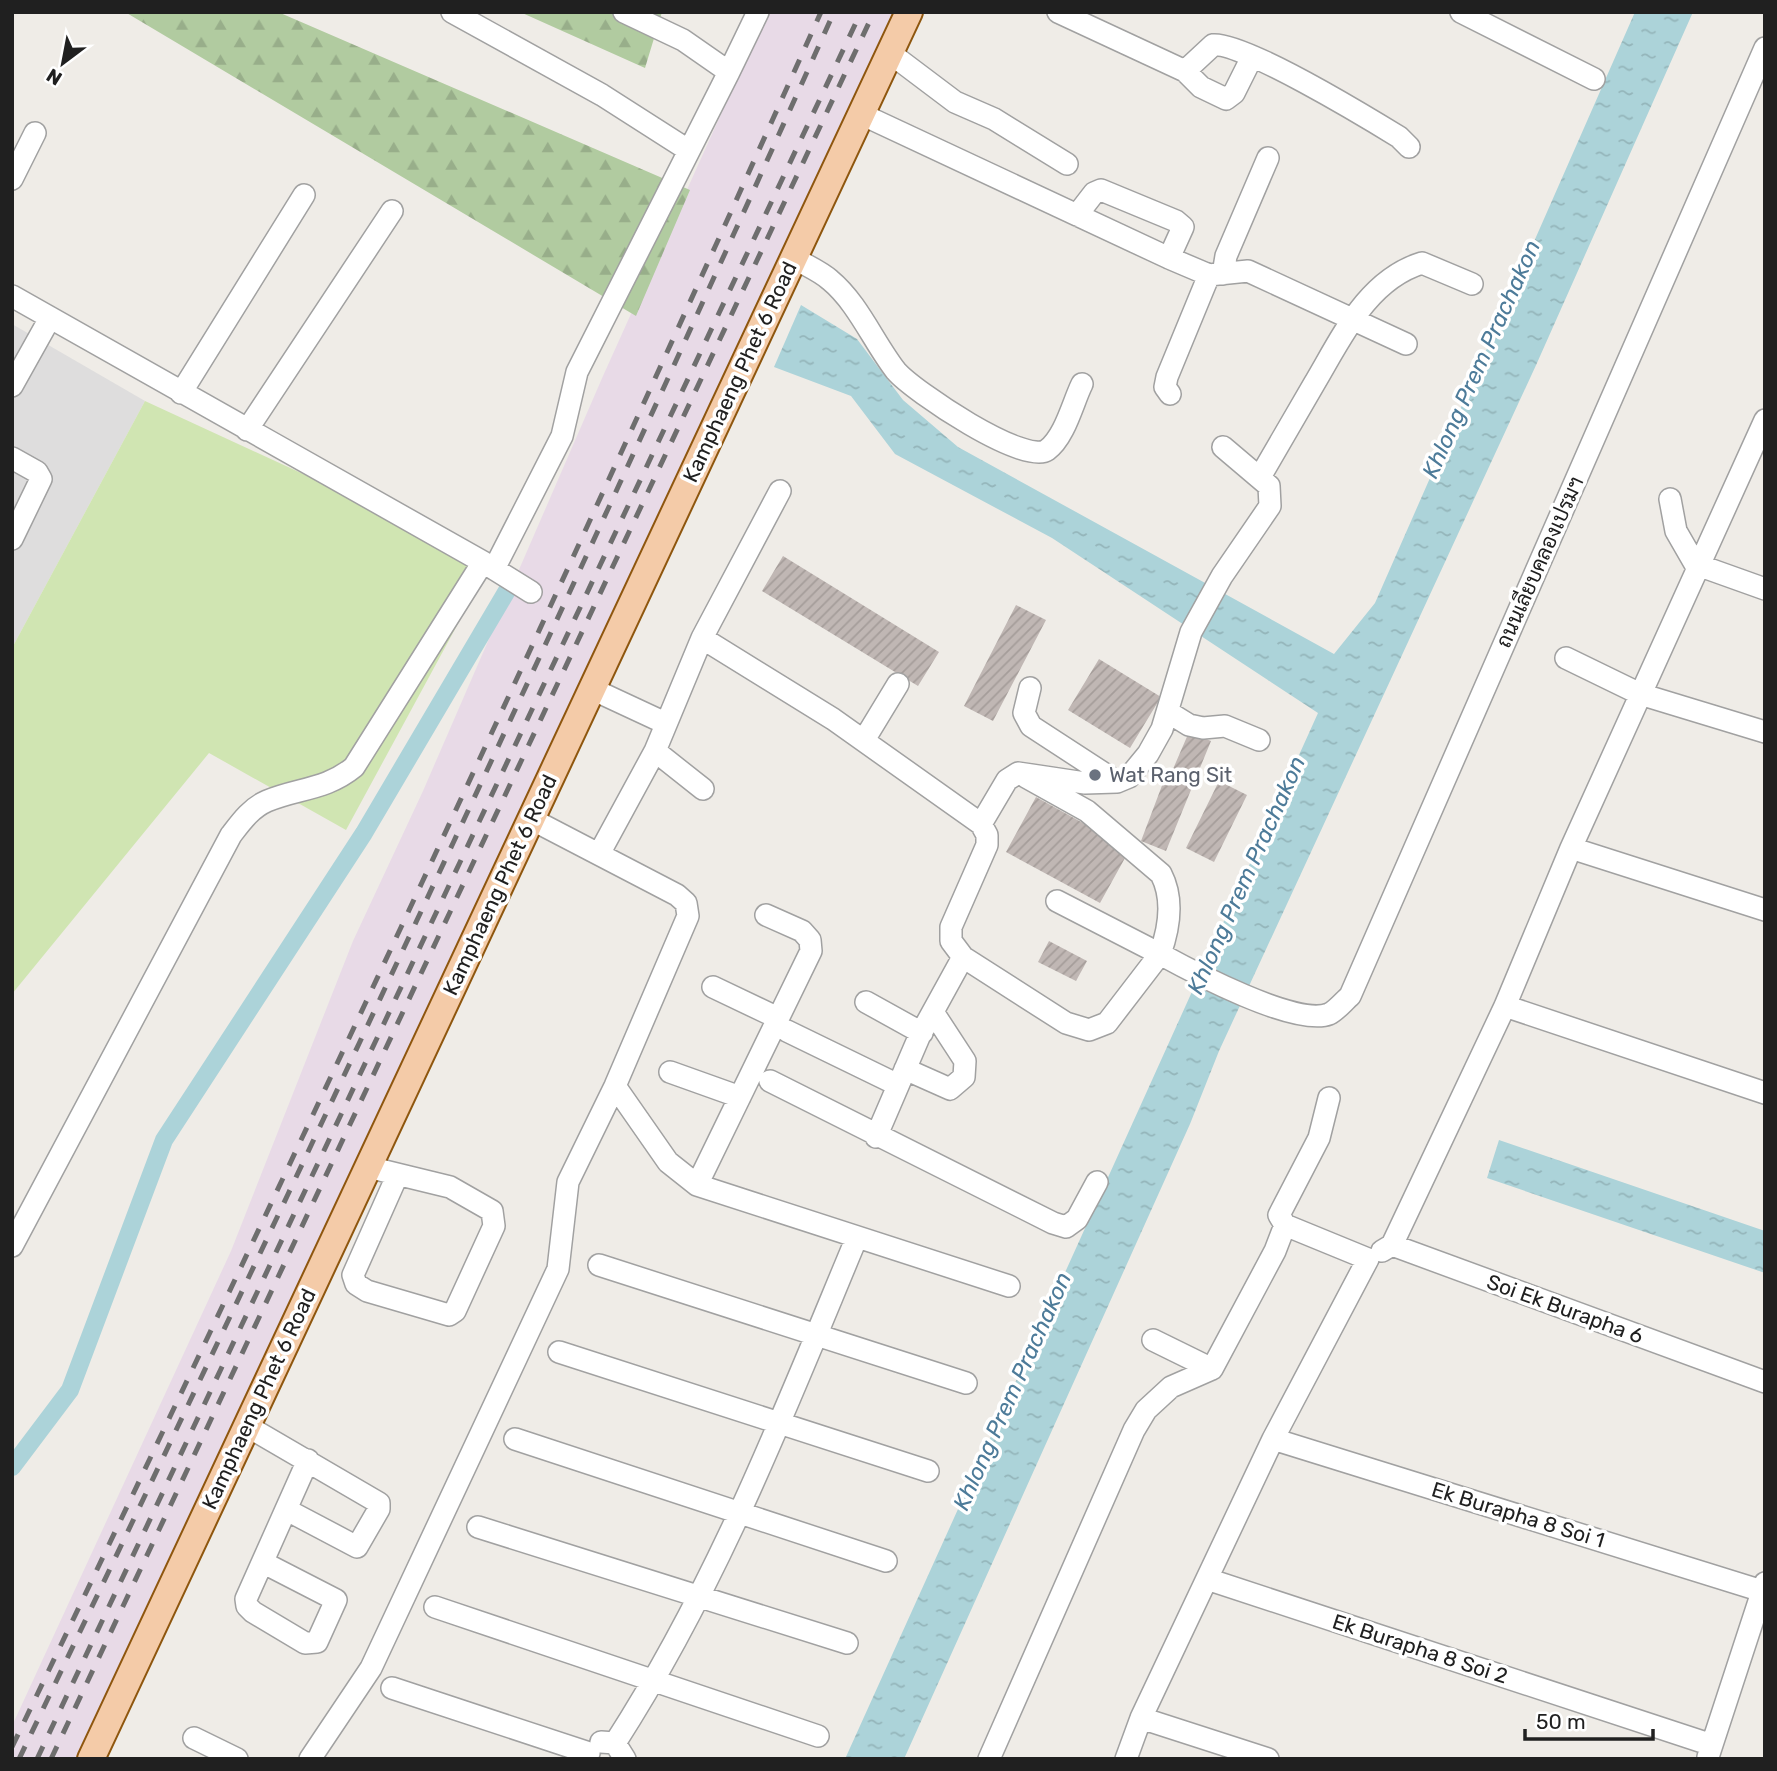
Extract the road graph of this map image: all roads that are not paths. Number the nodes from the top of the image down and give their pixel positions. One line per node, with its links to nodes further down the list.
1 (452, 12): 16 (street)
2 (624, 12): 11 (street)
3 (758, 12): 11 (street)
4 (909, 12): 8 (main road, Kamphaeng Phet 6 Road)
5 (1058, 12): 10 (street)
6 (1461, 12): 12 (street)
7 (1765, 48): 70 (street, ถนนเลียบคลองเปรมฯ)
8 (890, 52): 13 (main road, Kamphaeng Phet 6 Road); 18 (street)
9 (1252, 57): 10 (street); 10 (street); 15 (street)
10 (1185, 71)
11 (729, 72): 16 (street)
12 (1594, 79)
13 (861, 114): 22 (street); 23 (main road, Kamphaeng Phet 6 Road)
14 (35, 133): 19 (street)
15 (1409, 147)
16 (688, 150): 44 (street)
17 (1268, 158): 25 (street)
18 (1067, 164)
19 (12, 179)
20 (304, 195): 33 (street)
21 (392, 211): 36 (street)
22 (1077, 215): 24 (street); 24 (street)
23 (794, 258): 31 (street); 52 (main road, Kamphaeng Phet 6 Road)
24 (1169, 258): 25 (street)
25 (1216, 275): 29 (street); 34 (street)
26 (1472, 284): 29 (street)
27 (12, 296): 28 (street)
28 (50, 318): 32 (street); 33 (street)
29 (1352, 319): 30 (street); 40 (street)
30 (1406, 344)
31 (1082, 384)
32 (12, 386)
33 (181, 393): 36 (street)
34 (1170, 394)
35 (1765, 420): 38 (street)
36 (247, 430): 44 (street)
37 (1223, 447): 40 (street)
38 (1758, 455): 45 (street)
39 (12, 458): 43 (street)
40 (1260, 477): 54 (street)
41 (780, 491): 48 (street)
42 (1670, 499): 45 (street)
43 (12, 539)
44 (488, 565): 47 (street); 93 (street)
45 (1698, 566): 46 (street); 53 (street)
46 (1765, 589)
47 (531, 592)
48 (702, 638): 55 (street); 57 (street)
49 (1566, 658): 53 (street)
50 (898, 684): 57 (street)
51 (1030, 688): 61 (street)
52 (592, 689): 55 (street); 63 (main road, Kamphaeng Phet 6 Road)
53 (1640, 694): 56 (street); 65 (street)
54 (1168, 712): 58 (street); 61 (street)
55 (665, 723): 59 (street)
56 (1765, 732)
57 (864, 740): 64 (street)
58 (1259, 740)
59 (655, 751): 62 (street); 66 (street)
60 (1018, 773): 61 (street); 64 (street); 70 (street)
61 (1117, 782)
62 (703, 789)
63 (531, 819): 66 (street); 86 (main road, Kamphaeng Phet 6 Road)
64 (981, 824): 71 (street)
65 (1571, 848): 68 (street); 74 (street)
66 (599, 854): 81 (street)
67 (1057, 901): 70 (street)
68 (1765, 910)
69 (766, 915): 76 (street)
70 (1160, 954): 71 (street)
71 (963, 957): 75 (street)
72 (713, 987): 76 (street)
73 (866, 1002): 77 (street)
74 (1505, 1006): 82 (street); 92 (street)
75 (933, 1012): 77 (street); 79 (street)
76 (783, 1024): 79 (street); 83 (street)
77 (922, 1033): 79 (street)
78 (670, 1072): 83 (street)
79 (902, 1077): 85 (street)
80 (770, 1081): 85 (street)
81 (615, 1086): 89 (street); 129 (street)
82 (1765, 1093)
83 (740, 1097): 89 (street)
84 (1329, 1098): 90 (street)
85 (876, 1137): 88 (street)
86 (368, 1167): 87 (street); 104 (main road, Kamphaeng Phet 6 Road)
87 (397, 1176): 87 (street)
88 (1097, 1182)
89 (697, 1185): 91 (street)
90 (1284, 1225): 94 (street); 100 (street)
91 (857, 1237): 96 (street); 97 (street)
92 (1392, 1245): 94 (street); 101 (street, Soi Ek Burapha 6)
93 (12, 1247)
94 (1368, 1259): 105 (street)
95 (599, 1265): 97 (street)
96 (1009, 1286)
97 (816, 1335): 102 (street); 103 (street)
98 (1153, 1340): 100 (street)
99 (559, 1352): 103 (street)
100 (1212, 1368): 130 (street)
101 (1765, 1382)
102 (966, 1383)
103 (779, 1423): 108 (street); 110 (street)
104 (247, 1426): 107 (street); 127 (main road, Kamphaeng Phet 6 Road)
105 (1273, 1438): 114 (street); 115 (street, Ek Burapha 8 Soi 1)
106 (515, 1439): 110 (street)
107 (308, 1460): 109 (street); 109 (street)
108 (928, 1471)
109 (287, 1510): 113 (street)
110 (742, 1513): 112 (street); 116 (street)
111 (478, 1527): 116 (street)
112 (886, 1561)
113 (264, 1563)
114 (1207, 1578): 121 (street); 125 (street, Ek Burapha 8 Soi 2)
115 (1763, 1587): 125 (street)
116 (701, 1596): 118 (street); 119 (street)
117 (435, 1607): 119 (street)
118 (846, 1643)
119 (654, 1683): 122 (street); 124 (street)
120 (392, 1688): 126 (street)
121 (1141, 1718): 131 (street); 132 (street)
122 (818, 1736)
123 (194, 1738): 128 (street)
124 (620, 1751): 126 (street)
125 (1710, 1752)
126 (588, 1756)
127 (91, 1759)
128 (237, 1759)
129 (310, 1759)
130 (989, 1759)
131 (1125, 1759)
132 (1268, 1759)

